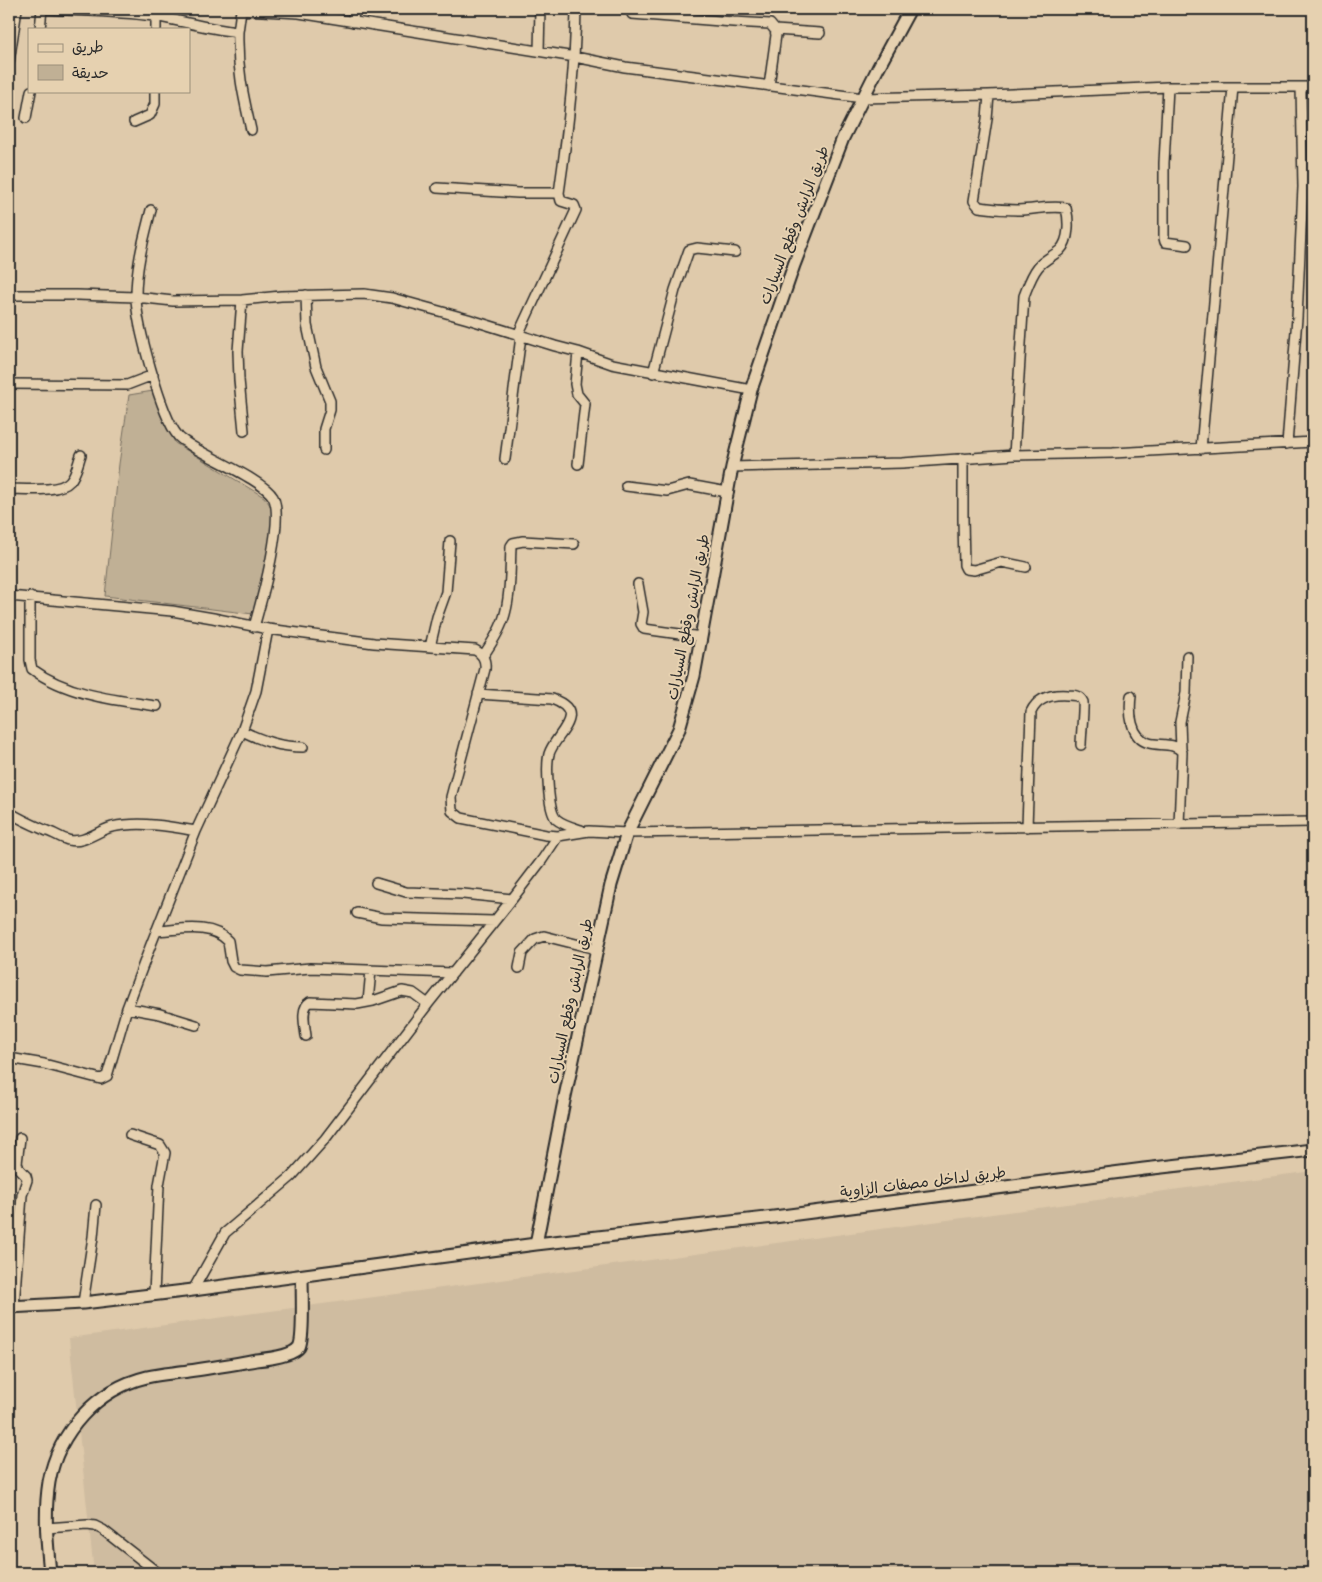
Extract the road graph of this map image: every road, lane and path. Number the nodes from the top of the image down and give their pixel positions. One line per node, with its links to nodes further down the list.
1 (17, 9): 19 (street)
2 (44, 9): 8 (street); 12 (street)
3 (241, 9): 11 (street); 15 (street)
4 (354, 9): 11 (street)
5 (540, 9): 17 (street)
6 (576, 9): 18 (street)
7 (910, 9): 28 (main road, طريق الرابش وقطع السيارات)
8 (132, 11): 10 (street)
9 (632, 14): 14 (street)
10 (156, 17): 13 (street); 15 (street)
11 (353, 22): 17 (street)
12 (40, 28)
13 (156, 28)
14 (775, 30): 16 (street); 20 (street)
15 (238, 32): 31 (street)
16 (820, 33)
17 (539, 51): 18 (street)
18 (575, 57): 20 (street); 33 (street)
19 (9, 62)
20 (769, 86): 28 (street)
21 (1168, 87): 22 (street); 27 (street); 35 (street)
22 (1233, 87): 23 (street); 50 (street)
23 (1301, 87): 24 (street); 49 (street)
24 (1313, 87)
25 (31, 92): 29 (street)
26 (155, 92): 30 (street)
27 (989, 95): 28 (street); 52 (street)
28 (863, 98): 46 (main road, طريق الرابش وقطع السيارات)
29 (26, 118)
30 (134, 122)
31 (251, 130)
32 (437, 188): 33 (street)
33 (559, 193): 41 (street)
34 (151, 210): 39 (street)
35 (1187, 245)
36 (734, 252): 43 (street)
37 (9, 295): 39 (street)
38 (306, 295): 40 (street); 41 (street); 51 (street)
39 (136, 297): 40 (street); 44 (street)
40 (242, 300): 47 (street)
41 (519, 335): 42 (street); 55 (street)
42 (578, 352): 43 (street); 56 (street)
43 (653, 373): 46 (street)
44 (153, 375): 45 (street); 67 (street)
45 (9, 384)
46 (751, 390): 57 (main road, طريق الرابش وقطع السيارات)
47 (244, 432)
48 (1313, 442): 49 (street)
49 (1287, 444): 50 (street)
50 (1201, 449): 52 (street)
51 (324, 450)
52 (1014, 454): 54 (street)
53 (82, 455): 59 (street)
54 (964, 458): 57 (street); 63 (street)
55 (506, 459)
56 (578, 464)
57 (732, 467): 60 (main road, طريق الرابش وقطع السيارات)
58 (626, 486): 60 (street)
59 (9, 489)
60 (727, 492): 69 (main road, طريق الرابش وقطع السيارات)
61 (450, 541): 70 (street)
62 (574, 544): 71 (street)
63 (1026, 567)
64 (638, 584): 69 (street)
65 (9, 596): 66 (street)
66 (30, 597): 67 (street); 75 (street)
67 (254, 627): 68 (street)
68 (268, 629): 70 (street); 76 (street)
69 (701, 636): 86 (main road, طريق الرابش وقطع السيارات)
70 (430, 647): 71 (street)
71 (483, 656): 73 (street)
72 (1187, 656): 79 (street)
73 (478, 694): 85 (street); 87 (street)
74 (1131, 696): 79 (street)
75 (156, 706)
76 (242, 731): 78 (street); 84 (street)
77 (1081, 745): 83 (street)
78 (303, 747)
79 (1181, 750): 82 (street)
80 (9, 812): 84 (street)
81 (1313, 822): 82 (street)
82 (1178, 825): 83 (street)
83 (1027, 827): 86 (street)
84 (196, 831): 92 (street)
85 (585, 832): 86 (street); 87 (street)
86 (627, 833): 93 (main road, طريق الرابش وقطع السيارات)
87 (558, 836): 89 (street)
88 (376, 883): 89 (street)
89 (512, 899): 91 (street)
90 (357, 913): 91 (street)
91 (494, 921): 96 (street)
92 (156, 931): 95 (street); 99 (street)
93 (596, 949): 94 (street); 108 (main road, طريق الرابش وقطع السيارات)
94 (519, 968)
95 (371, 970): 96 (street); 97 (street)
96 (453, 973): 98 (street)
97 (368, 1002): 98 (street); 101 (street)
98 (428, 1004): 110 (street)
99 (127, 1008): 100 (street); 102 (street)
100 (196, 1025)
101 (306, 1036)
102 (9, 1058)
103 (130, 1135): 111 (street)
104 (20, 1138): 106 (street)
105 (1313, 1150): 108 (main road, طريق لداخل مصفات الزاوية)
106 (13, 1157): 113 (street)
107 (96, 1205): 112 (street)
108 (536, 1244): 109 (main road, طريق لداخل مصفات الزاوية)
109 (302, 1276): 110 (main road, طريق لداخل مصفات الزاوية); 114 (main road)
110 (193, 1290): 111 (main road, طريق لداخل مصفات الزاوية)
111 (154, 1294): 112 (main road, طريق لداخل مصفات الزاوية)
112 (83, 1303): 113 (main road, طريق لداخل مصفات الزاوية)
113 (11, 1307)
114 (46, 1528): 115 (main road); 116 (street)
115 (50, 1573)
116 (158, 1573)

